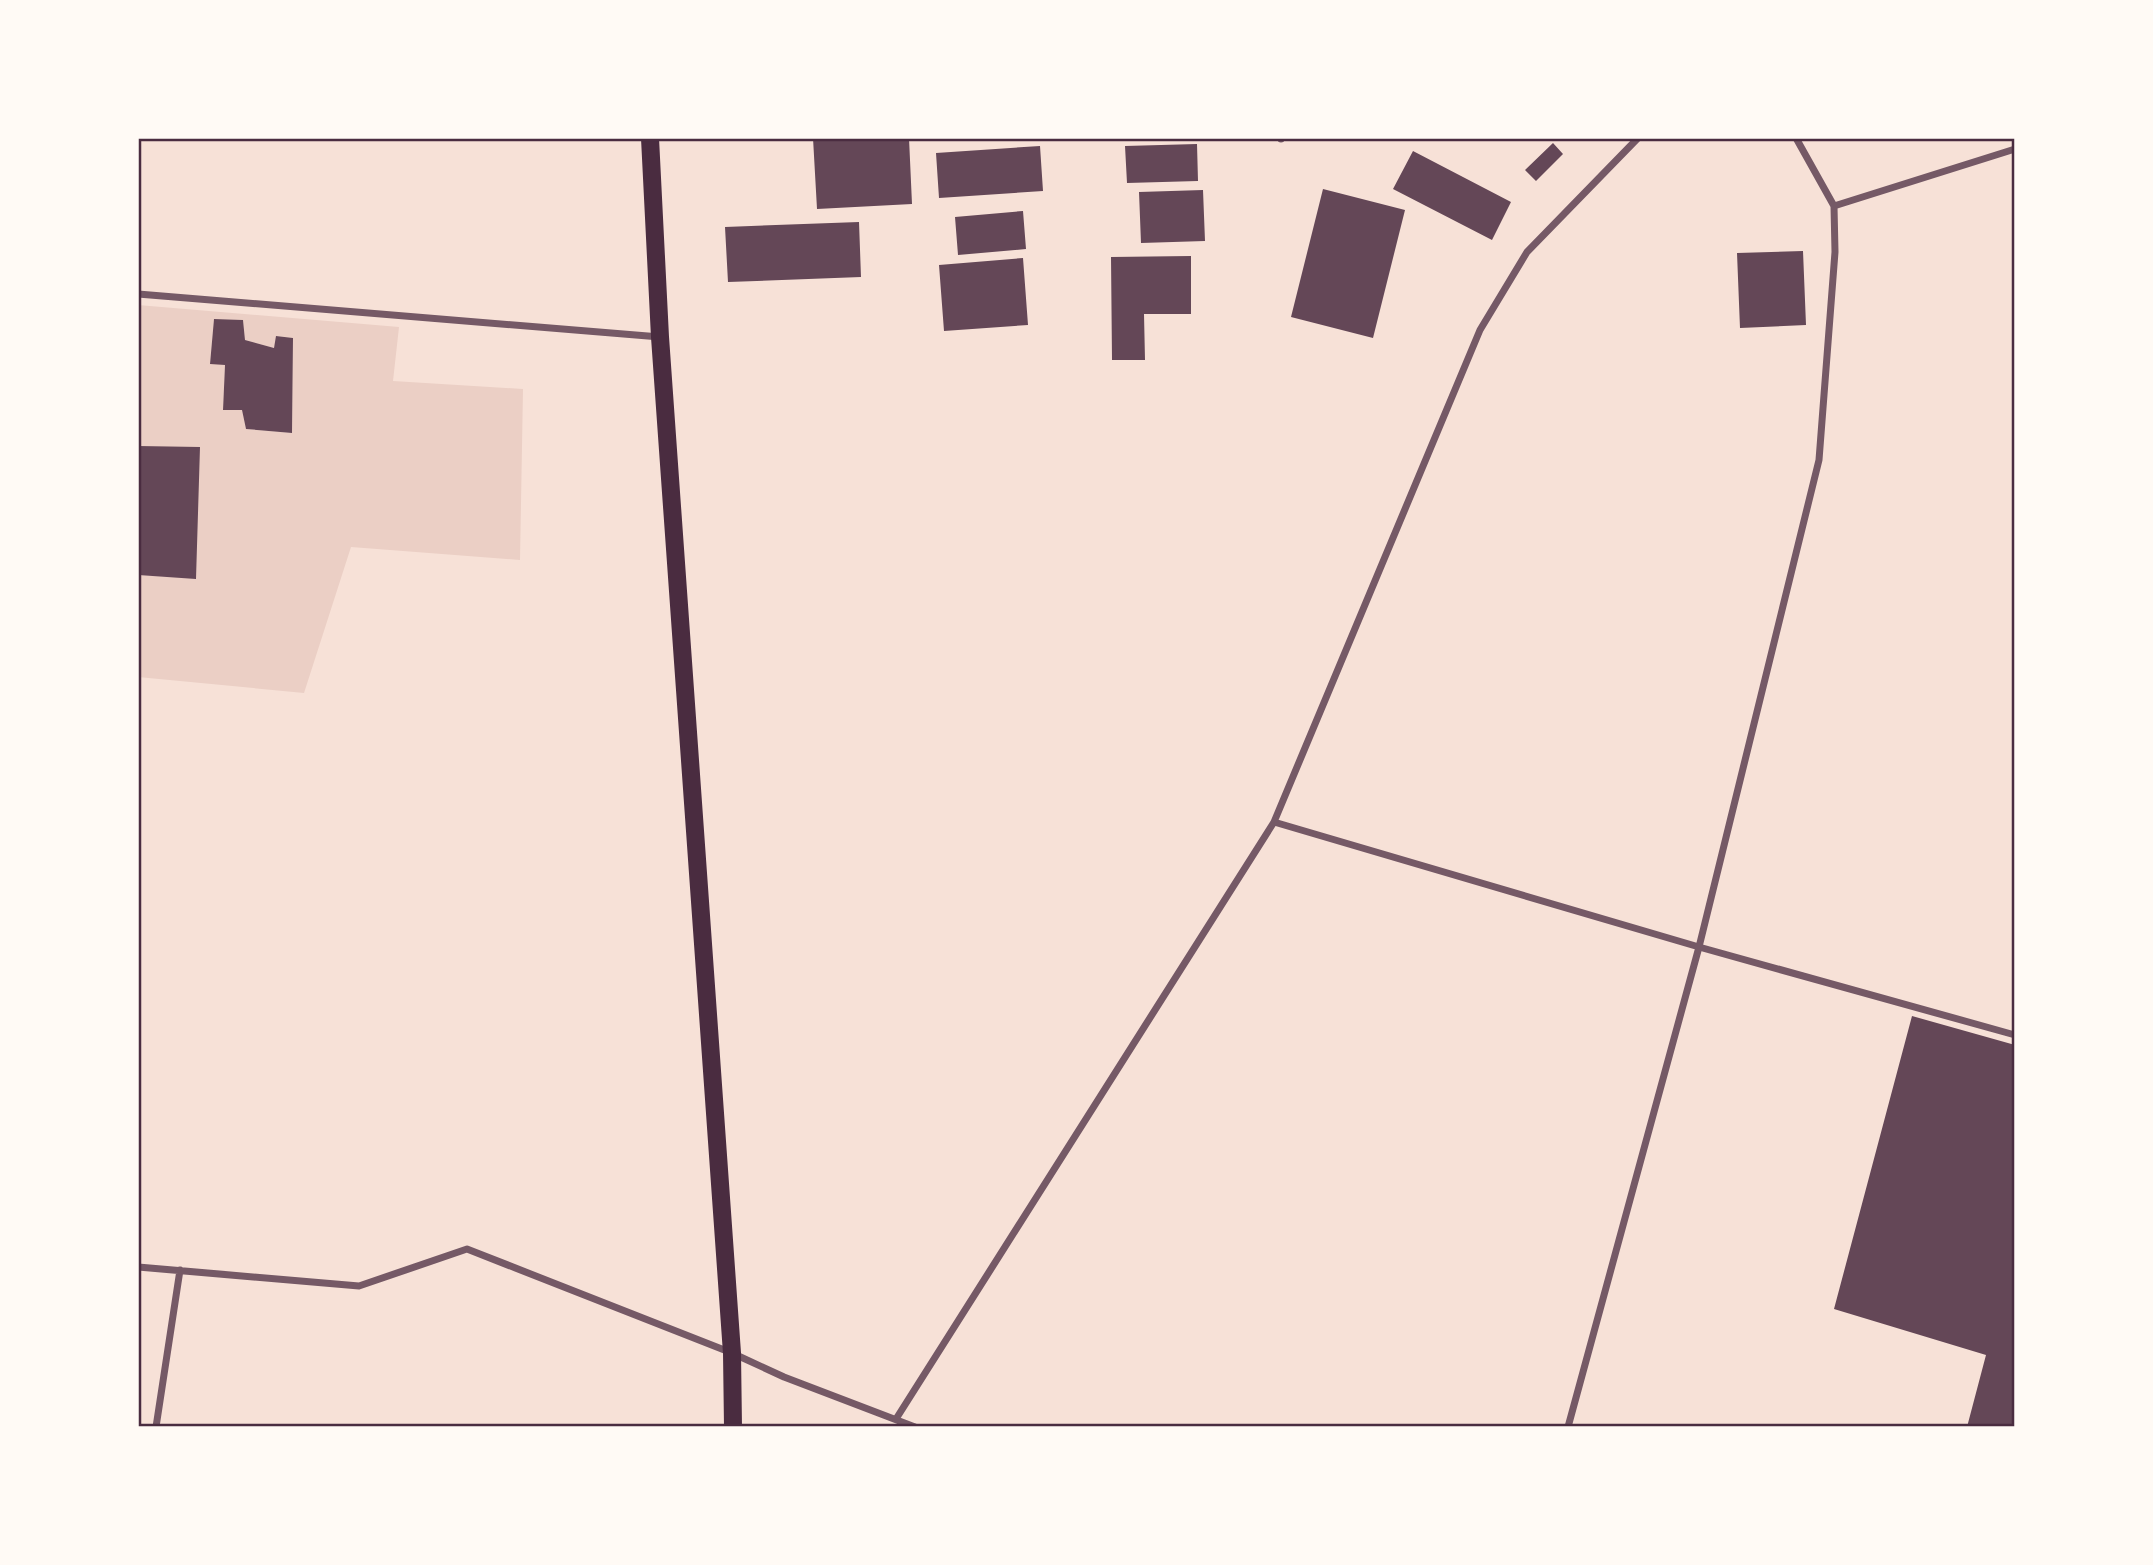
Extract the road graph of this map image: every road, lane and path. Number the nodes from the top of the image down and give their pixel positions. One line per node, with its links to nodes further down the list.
1 (650, 138): 7 (main road)
2 (1638, 138): 8 (street)
3 (1796, 138): 5 (street)
4 (2015, 149): 5 (street)
5 (1834, 206): 9 (street)
6 (138, 294): 7 (street)
7 (660, 337): 13 (main road)
8 (1274, 822): 9 (street); 14 (street)
9 (1699, 947): 10 (street); 18 (street)
10 (2015, 1035)
11 (138, 1267): 12 (street)
12 (180, 1270): 13 (street); 15 (street)
13 (732, 1353): 14 (street); 16 (main road)
14 (897, 1419): 17 (street)
15 (156, 1427)
16 (733, 1427)
17 (915, 1427)
18 (1568, 1427)

